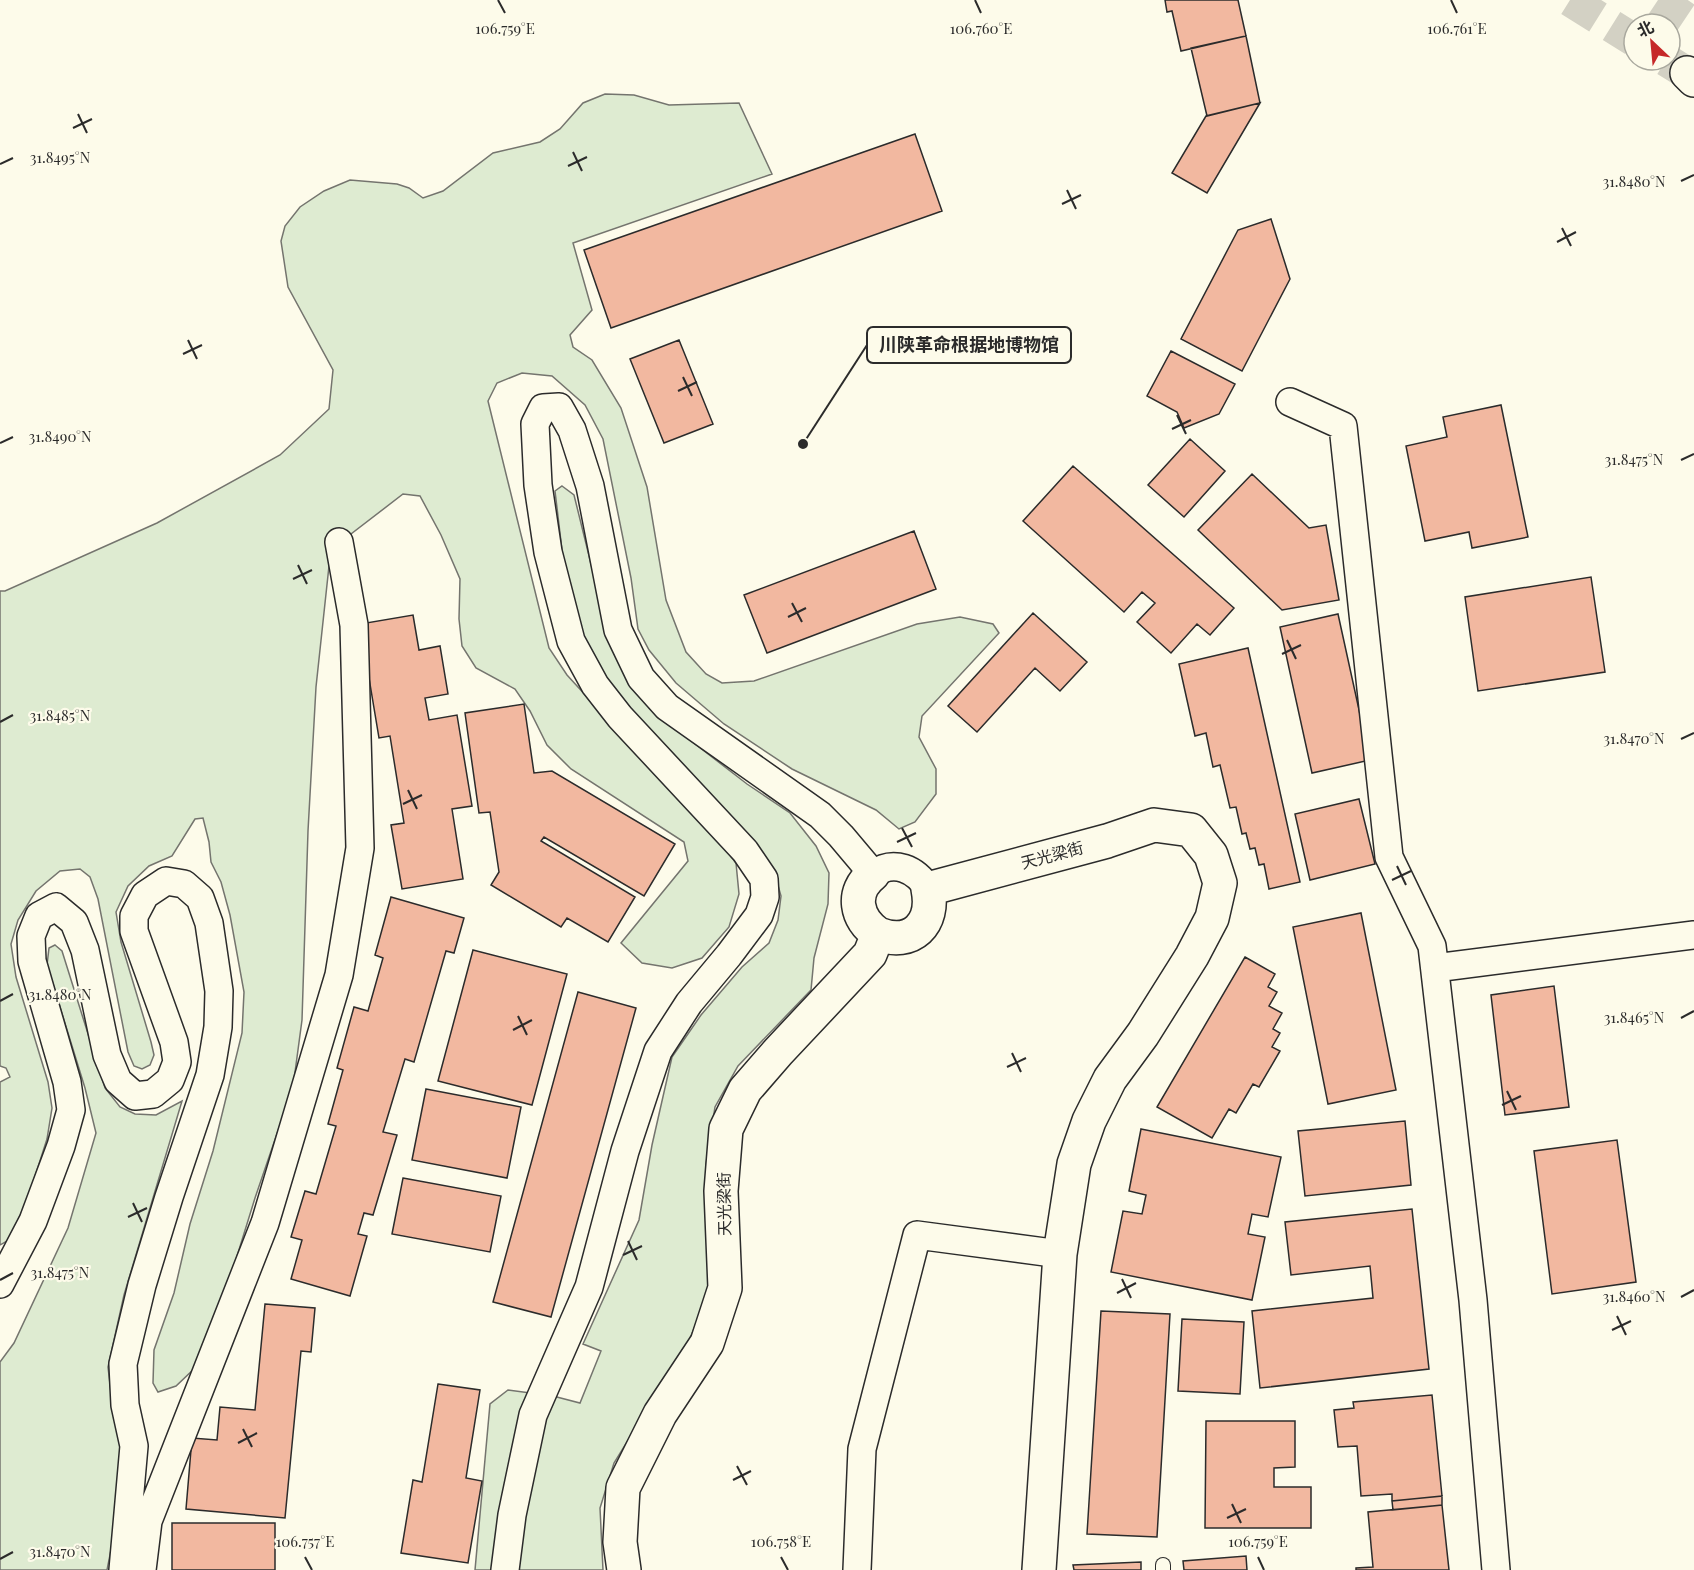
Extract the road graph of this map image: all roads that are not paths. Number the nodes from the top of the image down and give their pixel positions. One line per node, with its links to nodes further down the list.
1 (1290, 402): 7 (street)
2 (339, 542): 11 (street)
3 (873, 874): 4 (street); 5 (street); 12 (street)
4 (928, 890): 5 (street); 8 (street, 天光梁街)
5 (878, 934): 13 (street, 天光梁街)
6 (1694, 935): 7 (street)
7 (1435, 968): 16 (street)
8 (1060, 1254): 14 (street); 15 (street, 天光梁街)
9 (0, 1284): 10 (street)
10 (123, 1570)
11 (142, 1570)
12 (505, 1570)
13 (624, 1570)
14 (857, 1570)
15 (1039, 1570)
16 (1496, 1570)

